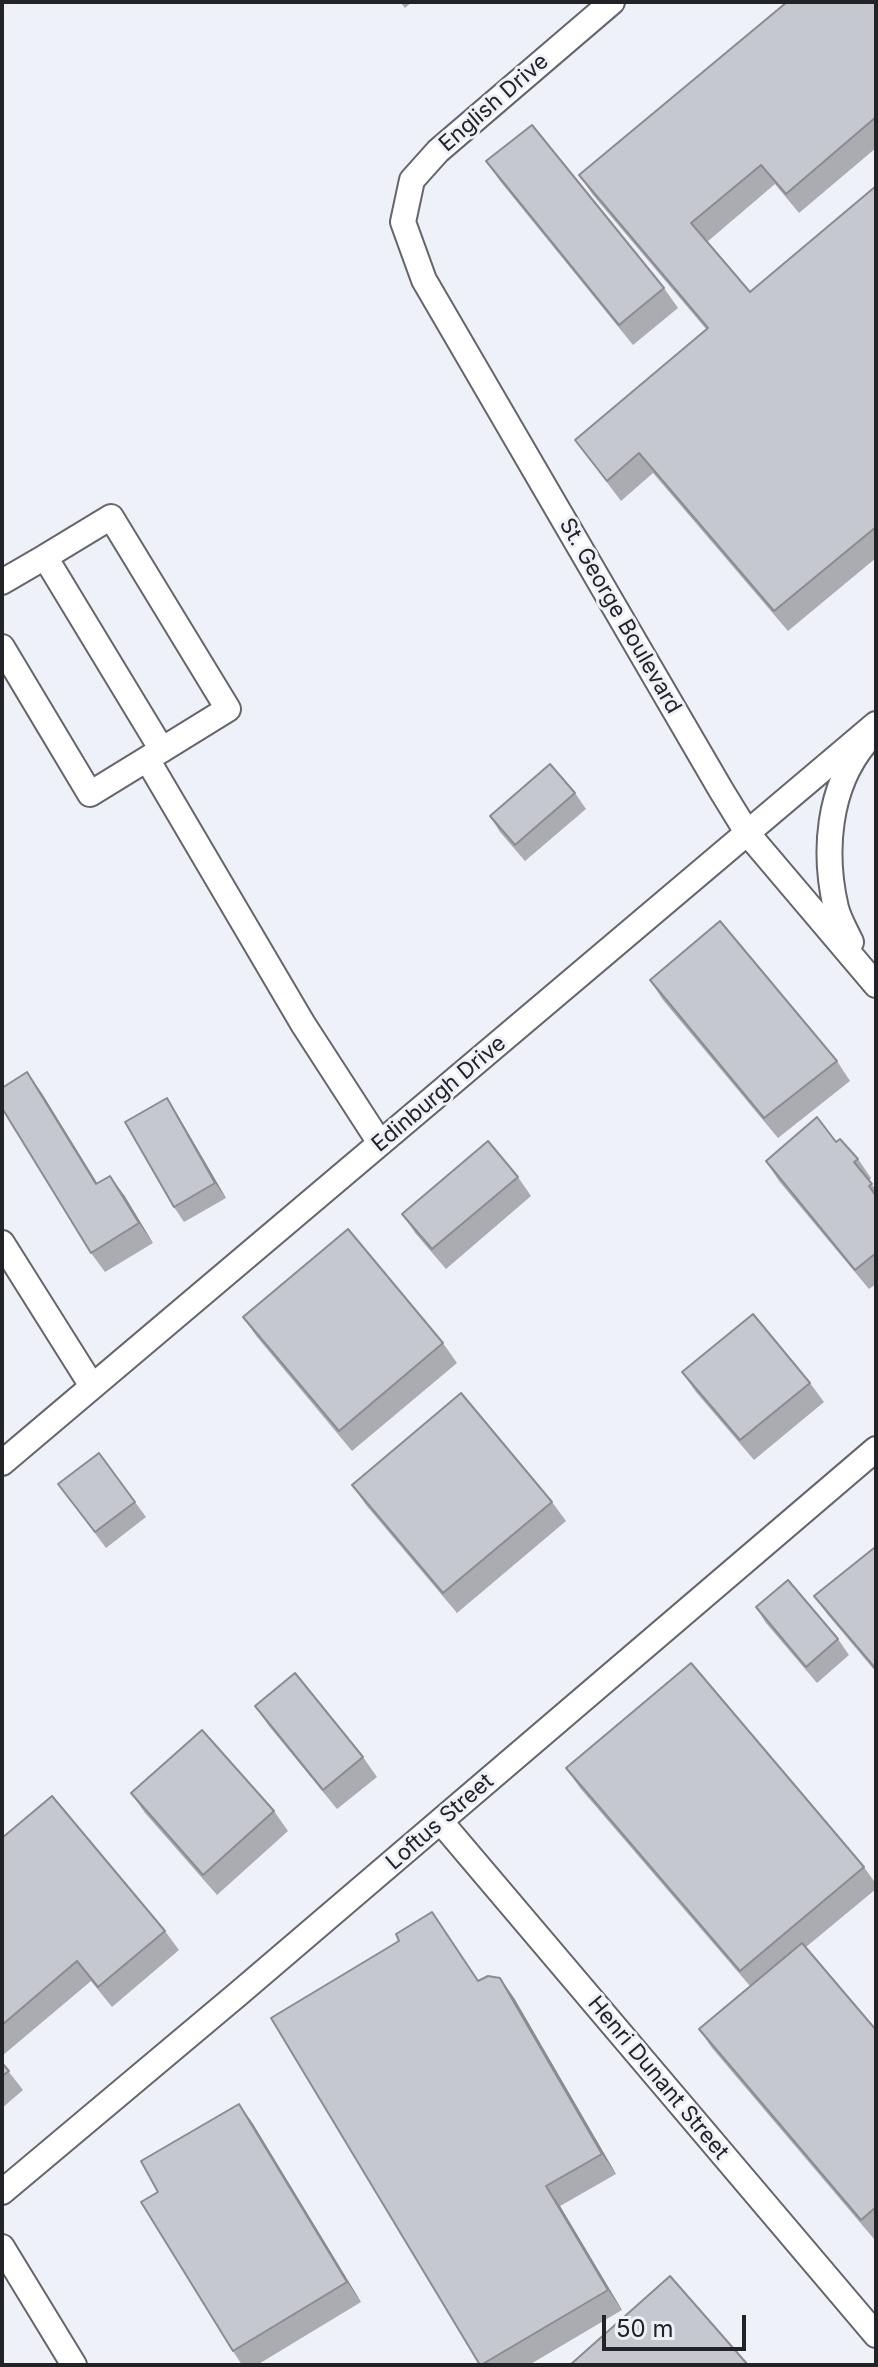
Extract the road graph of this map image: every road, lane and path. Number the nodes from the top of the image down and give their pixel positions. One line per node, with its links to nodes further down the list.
1 (612, 2): 2 (street, English Drive)
2 (403, 222): 8 (street, St. George Boulevard)
3 (45, 557): 4 (street); 7 (street); 7 (street)
4 (2, 582)
5 (2, 647): 7 (street)
6 (876, 727): 8 (street, Edinburgh Drive); 9 (street)
7 (154, 754): 10 (street)
8 (748, 834): 9 (street, St. George Boulevard); 10 (street, Edinburgh Drive)
9 (870, 977)
10 (380, 1143): 12 (street, Edinburgh Drive)
11 (2, 1243): 12 (street)
12 (92, 1386): 14 (street, Edinburgh Drive)
13 (876, 1449): 15 (street, Loftus Street)
14 (2, 1463)
15 (441, 1822): 16 (street, Loftus Street); 18 (street, Henri Dunant Street)
16 (2, 2192)
17 (2, 2247): 19 (street)
18 (876, 2335)
19 (74, 2365)

